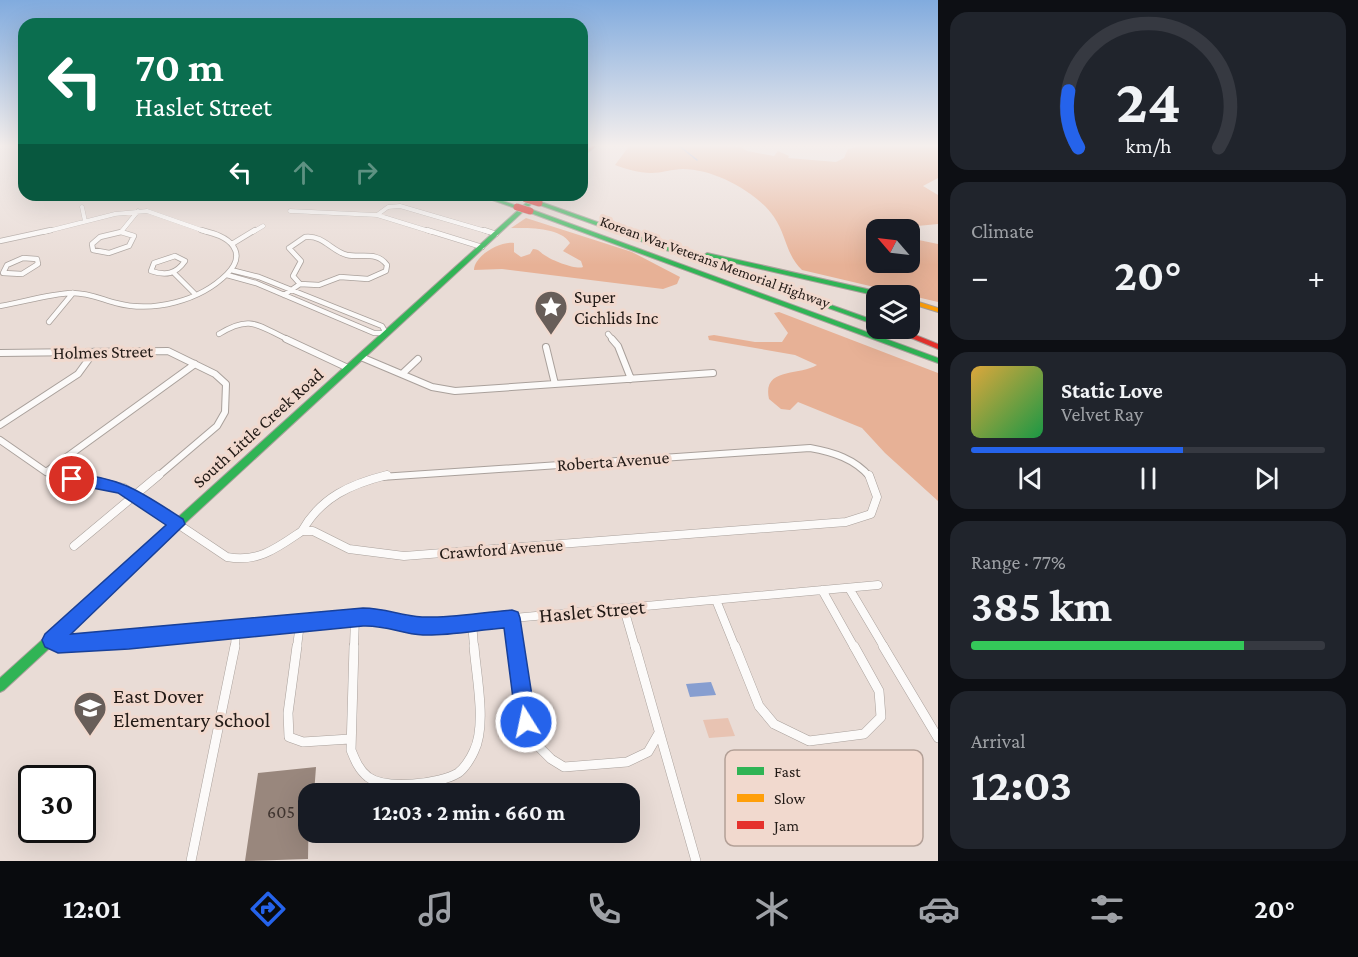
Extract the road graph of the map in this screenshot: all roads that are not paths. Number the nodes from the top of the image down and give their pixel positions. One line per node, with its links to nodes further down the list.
1 (499, 201): 40 (main road, Korean War Veterans Memorial Highway, bridge)
2 (536, 201): 12 (main road, South Little Creek Road)
3 (543, 201): 10 (main road, Korean War Veterans Memorial Highway)
4 (82, 207): 8 (street)
5 (138, 211): 8 (street); 11 (street); 14 (street)
6 (290, 211): 7 (street)
7 (378, 215): 12 (street); 15 (street)
8 (85, 221): 13 (street)
9 (263, 226): 14 (street)
10 (605, 226): 21 (main road); 28 (main road, Korean War Veterans Memorial Highway)
11 (121, 232): 11 (street)
12 (496, 234): 15 (main road, South Little Creek Road)
13 (0, 241)
14 (232, 244): 18 (street)
15 (482, 247): 30 (main road, South Little Creek Road)
16 (2, 273): 16 (street)
17 (174, 273): 17 (street); 23 (street)
18 (229, 273): 20 (street); 23 (street); 24 (street)
19 (300, 284): 19 (street); 20 (street)
20 (291, 290): 24 (street); 30 (street)
21 (866, 291)
22 (73, 293): 23 (street); 26 (street); 29 (street)
23 (196, 295)
24 (284, 295): 30 (street)
25 (920, 304): 27 (main road)
26 (0, 306)
27 (938, 310)
28 (866, 319)
29 (49, 322)
30 (386, 333): 38 (main road, South Little Creek Road)
31 (219, 334): 42 (street)
32 (608, 334): 45 (street)
33 (918, 339): 35 (main road)
34 (546, 346): 46 (street)
35 (938, 347)
36 (0, 352): 37 (street, Holmes Street)
37 (94, 352): 41 (street, Holmes Street); 47 (street)
38 (361, 357): 42 (main road, South Little Creek Road); 43 (street)
39 (418, 359): 43 (street)
40 (938, 362)
41 (195, 364): 49 (street); 50 (street, Holmes Street)
42 (348, 368): 52 (main road, South Little Creek Road)
43 (402, 374): 46 (street)
44 (712, 374): 45 (street)
45 (631, 379): 46 (street)
46 (555, 384)
47 (0, 425)
48 (0, 440): 49 (street)
49 (46, 472): 50 (street)
50 (135, 495): 52 (street); 54 (street)
51 (846, 522): 53 (street, Crawford Avenue); 53 (street, Roberta Avenue)
52 (177, 524): 53 (street); 65 (main road, South Little Creek Road)
53 (302, 531)
54 (74, 546)
55 (878, 585): 56 (street, Haslet Street)
56 (849, 588): 57 (street, Haslet Street); 69 (street)
57 (822, 590): 58 (street, Haslet Street); 58 (street)
58 (716, 600): 59 (street, Haslet Street)
59 (624, 609): 61 (street, Haslet Street); 67 (street)
60 (355, 618): 62 (street, Haslet Street); 63 (street, Haslet Street); 68 (street)
61 (512, 618): 62 (street, Haslet Street); 67 (street)
62 (472, 622): 68 (street)
63 (300, 623): 64 (street, Haslet Street); 68 (street)
64 (236, 630): 65 (street, Haslet Street); 70 (street)
65 (51, 640): 66 (main road, South Little Creek Road)
66 (0, 686)
67 (659, 734): 71 (street)
68 (350, 738)
69 (938, 738)
70 (191, 861)
71 (696, 861)

